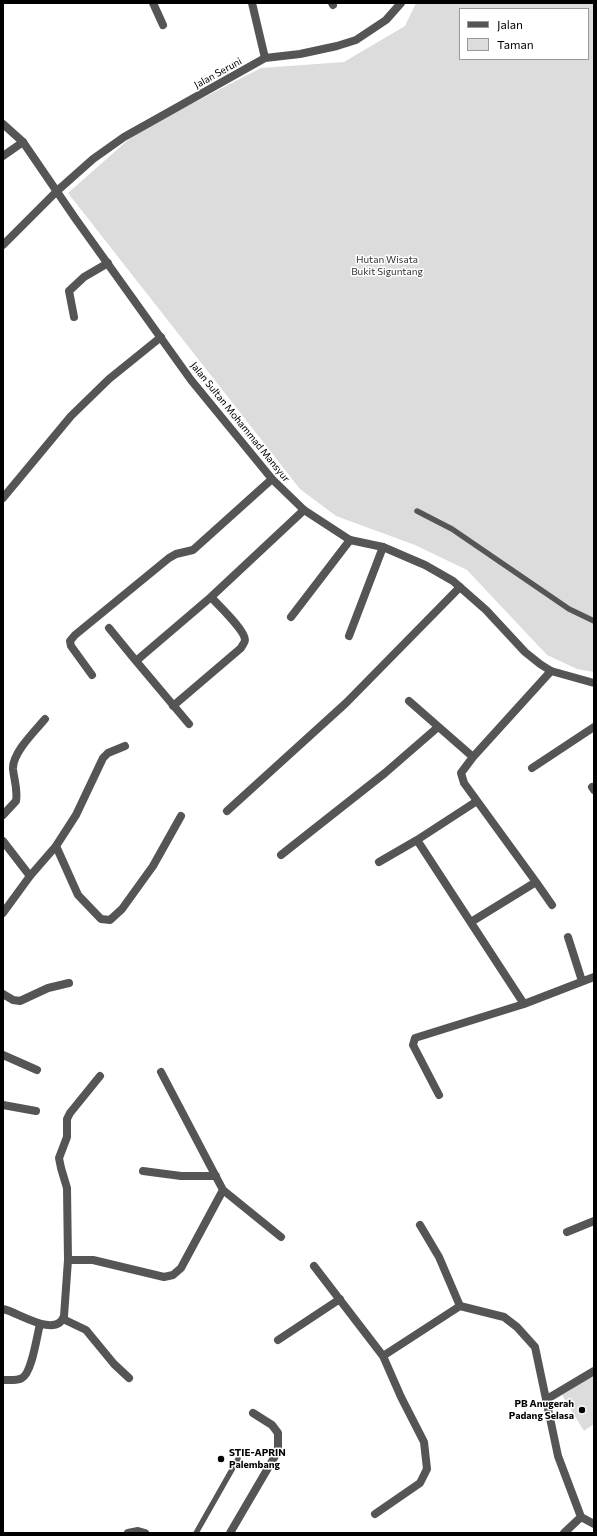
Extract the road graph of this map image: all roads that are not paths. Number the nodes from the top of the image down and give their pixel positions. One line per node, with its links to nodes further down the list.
1 (153, 3): 4 (street)
2 (252, 3): 5 (street)
3 (401, 3): 5 (street, Jalan Seruni)
4 (163, 25)
5 (265, 58): 9 (street, Jalan Seruni)
6 (3, 124): 7 (street, Jalan Sultan Mohammad Mansyur)
7 (23, 142): 8 (street); 9 (street, Jalan Sultan Mohammad Mansyur)
8 (3, 156)
9 (57, 191): 10 (street, Jalan Seruni); 11 (street, Jalan Sultan Mohammad Mansyur)
10 (3, 245)
11 (108, 263): 12 (street); 13 (street, Jalan Sultan Mohammad Mansyur)
12 (74, 317)
13 (161, 337): 14 (street, Jalan Sultan Mohammad Mansyur); 15 (street)
14 (272, 479): 16 (street, Jalan Sultan Mohammad Mansyur); 28 (street)
15 (4, 495)
16 (304, 510): 18 (street, Jalan Sultan Mohammad Mansyur); 21 (street)
17 (417, 511): 23 (lane)
18 (350, 540): 19 (street, Jalan Sultan Mohammad Mansyur); 22 (street)
19 (383, 547): 20 (street, Jalan Sultan Mohammad Mansyur); 25 (street)
20 (460, 587): 27 (street, Jalan Sultan Mohammad Mansyur); 40 (street)
21 (211, 597): 26 (street); 31 (street)
22 (291, 618)
23 (594, 621)
24 (109, 628): 26 (street)
25 (349, 636)
26 (136, 661): 31 (street)
27 (551, 671): 29 (street, Jalan Sultan Mohammad Mansyur); 37 (street)
28 (92, 675)
29 (594, 683)
30 (409, 701): 34 (street)
31 (173, 706): 33 (street)
32 (45, 719): 41 (street)
33 (189, 724)
34 (438, 727): 37 (street); 46 (street)
35 (594, 727): 38 (street)
36 (125, 746): 45 (street)
37 (473, 757): 39 (street)
38 (532, 768)
39 (477, 800): 43 (street); 49 (street)
40 (227, 811)
41 (3, 815)
42 (181, 816): 45 (street)
43 (417, 840): 47 (street); 52 (street)
44 (3, 841): 48 (street)
45 (56, 846): 48 (street)
46 (281, 855)
47 (379, 862)
48 (30, 876): 51 (street)
49 (536, 882): 50 (street); 52 (street)
50 (552, 905)
51 (3, 912)
52 (471, 922): 58 (street)
53 (568, 936): 55 (street)
54 (594, 977): 55 (street)
55 (582, 981): 58 (street)
56 (69, 983): 57 (street)
57 (3, 994)
58 (524, 1004): 63 (street)
59 (3, 1055): 60 (street)
60 (37, 1070)
61 (161, 1072): 67 (street)
62 (100, 1076): 73 (street)
63 (439, 1095)
64 (3, 1105): 65 (street)
65 (36, 1111)
66 (143, 1171): 67 (street)
67 (216, 1176): 68 (street)
68 (223, 1190): 72 (street); 73 (street)
69 (594, 1222): 71 (street)
70 (420, 1226): 76 (street)
71 (567, 1232)
72 (281, 1237)
73 (68, 1260): 78 (street)
74 (314, 1266): 75 (street)
75 (340, 1299): 80 (street); 81 (street)
76 (460, 1306): 81 (street); 85 (street)
77 (3, 1309): 79 (street)
78 (63, 1319): 79 (street); 83 (street)
79 (40, 1324): 84 (street)
80 (278, 1340)
81 (384, 1356): 88 (street)
82 (594, 1371): 85 (street)
83 (129, 1378)
84 (3, 1380)
85 (546, 1399): 89 (street)
86 (252, 1413): 94 (street)
87 (238, 1459): 93 (lane)
88 (375, 1514)
89 (581, 1517): 90 (street); 95 (street)
90 (594, 1524)
91 (128, 1533): 92 (street)
92 (145, 1533)
93 (196, 1533)
94 (230, 1533)
95 (564, 1533)

